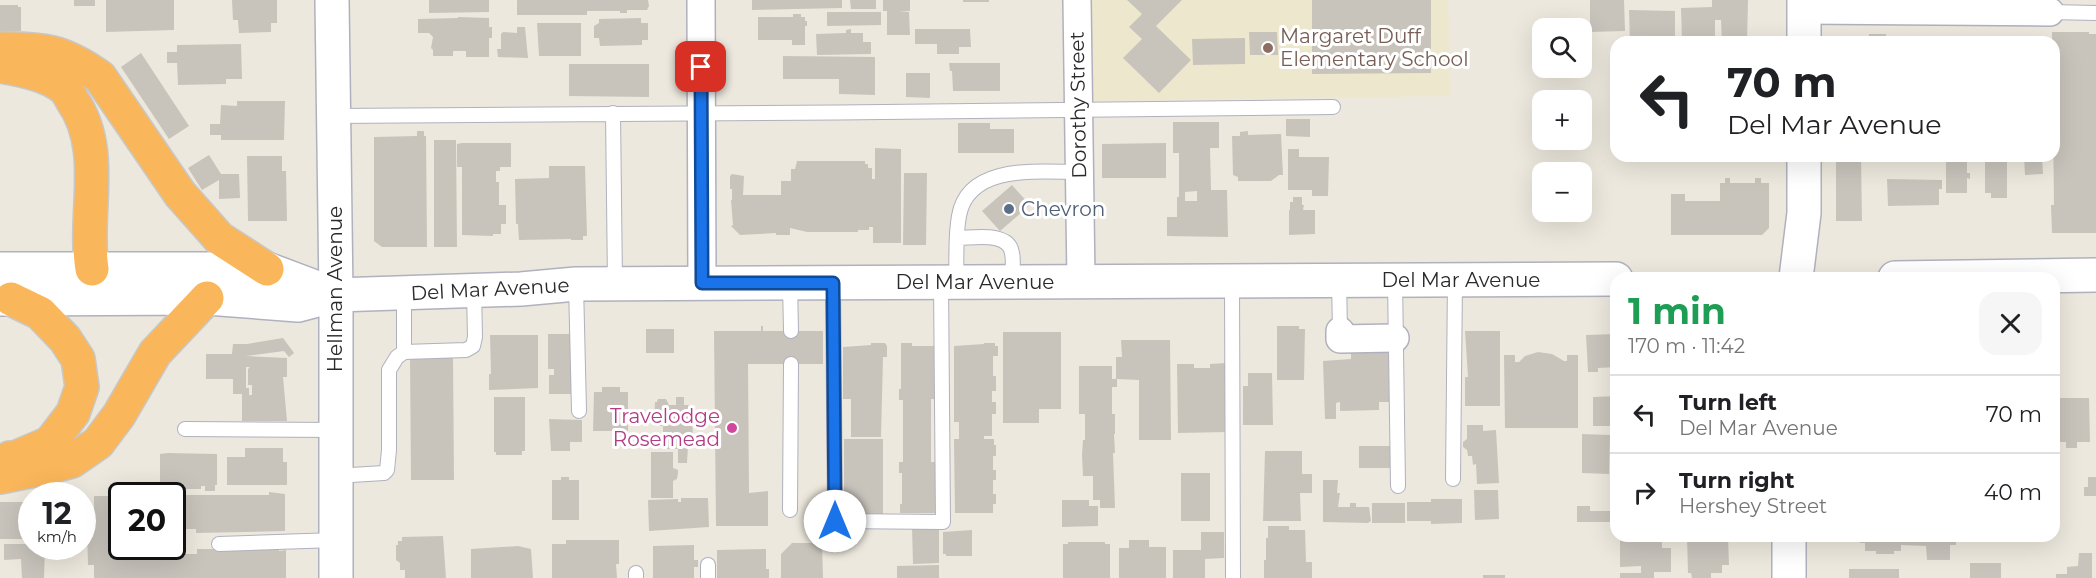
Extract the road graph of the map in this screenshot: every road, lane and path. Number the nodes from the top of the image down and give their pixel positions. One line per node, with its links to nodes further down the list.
1 (332, 0): 14 (main road, Hellman Avenue)
2 (701, 0): 12 (street)
3 (1077, 0): 11 (street, Dorothy Street)
4 (1804, 5): 5 (street); 7 (main road)
5 (2050, 6): 6 (lane)
6 (2096, 13)
7 (1804, 36)
8 (0, 49): 19 (highway)
9 (0, 66): 18 (highway)
10 (1333, 107): 11 (lane)
11 (1078, 111): 12 (lane); 16 (street, Dorothy Street)
12 (701, 112): 13 (lane); 32 (street)
13 (614, 113): 14 (lane); 31 (lane)
14 (333, 116): 39 (main road, Hellman Avenue)
15 (1804, 162): 20 (main road)
16 (1079, 172): 17 (lane); 27 (street, Dorothy Street)
17 (958, 238): 29 (lane); 30 (lane)
18 (92, 269): 19 (main road, Del Mar Avenue); 36 (main road, Del Mar Avenue)
19 (267, 269): 39 (main road, Del Mar Avenue)
20 (1797, 272)
21 (2096, 275): 22 (main road)
22 (2060, 276)
23 (1610, 279): 26 (main road, Del Mar Avenue)
24 (1339, 280): 25 (main road, Del Mar Avenue); 28 (main road, Del Mar Avenue); 42 (lane)
25 (1395, 280): 26 (main road, Del Mar Avenue); 43 (lane)
26 (1455, 280): 52 (lane)
27 (1081, 281): 28 (main road, Del Mar Avenue); 30 (main road, Del Mar Avenue)
28 (1232, 281): 59 (lane)
29 (948, 282): 30 (main road, Del Mar Avenue); 34 (main road, Del Mar Avenue); 34 (lane)
30 (1012, 282)
31 (615, 283): 32 (main road, Del Mar Avenue); 35 (main road, Del Mar Avenue)
32 (702, 283): 33 (main road, Del Mar Avenue)
33 (790, 283): 34 (main road, Del Mar Avenue); 41 (lane)
34 (833, 283)
35 (576, 284): 37 (main road, Del Mar Avenue); 46 (lane)
36 (4, 289): 40 (main road, Del Mar Avenue); 49 (highway)
37 (474, 291): 38 (main road, Del Mar Avenue); 44 (lane)
38 (404, 294): 39 (main road, Del Mar Avenue); 44 (lane)
39 (336, 295): 40 (main road, Del Mar Avenue); 48 (main road, Hellman Avenue)
40 (207, 298): 51 (highway)
41 (790, 331)
42 (1340, 331): 43 (street)
43 (1395, 338): 53 (lane)
44 (404, 352): 50 (lane)
45 (790, 364): 54 (lane)
46 (579, 411)
47 (185, 429): 48 (lane)
48 (336, 430): 50 (main road, Hellman Avenue)
49 (0, 458)
50 (336, 476): 55 (main road, Hellman Avenue)
51 (0, 477)
52 (1453, 479)
53 (1398, 486)
54 (790, 510)
55 (336, 540): 57 (lane); 58 (main road, Hellman Avenue)
56 (1789, 542): 60 (main road)
57 (219, 544)
58 (336, 578)
59 (1233, 578)
60 (1789, 578)

